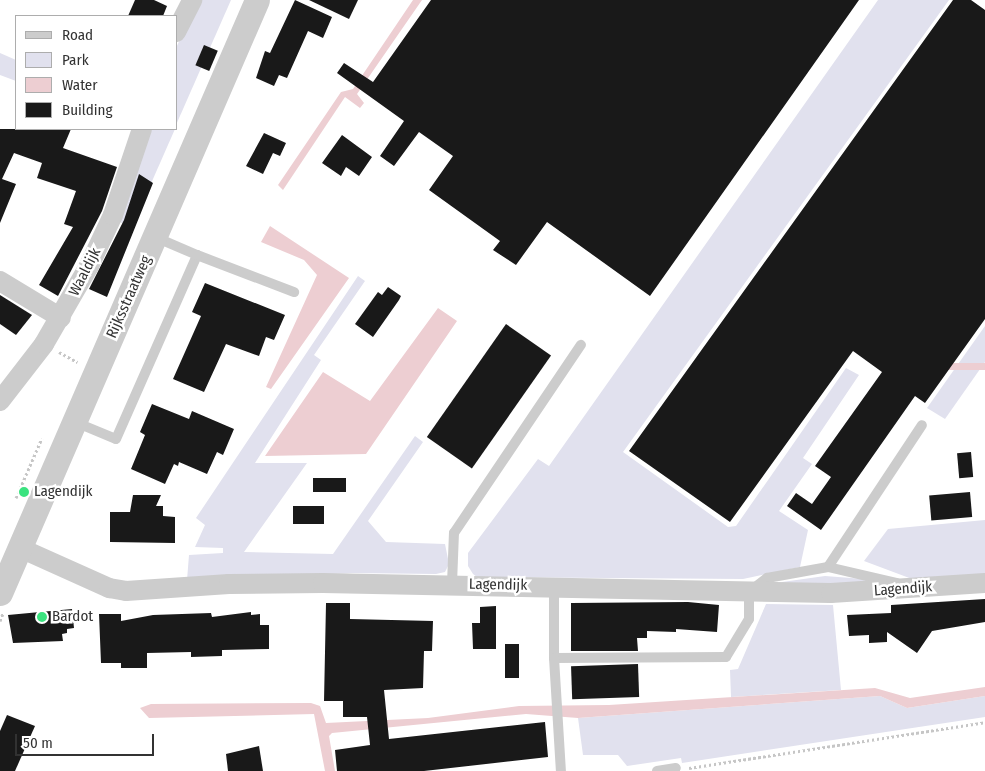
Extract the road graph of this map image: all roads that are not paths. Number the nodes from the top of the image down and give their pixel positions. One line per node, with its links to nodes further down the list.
1 (192, 0): 3 (street)
2 (257, 0): 5 (street, Rijksstraatweg)
3 (178, 28)
4 (142, 130): 9 (street, Waaldijk)
5 (155, 237): 6 (lane); 12 (street, Rijksstraatweg)
6 (197, 255): 8 (lane); 12 (lane)
7 (0, 281): 9 (street)
8 (294, 292)
9 (61, 318): 11 (street, Waaldijk)
10 (581, 345): 17 (lane)
11 (0, 401)
12 (74, 422): 14 (street, Rijksstraatweg)
13 (922, 425): 15 (lane)
14 (20, 548): 17 (street, Lagendijk); 21 (street, Rijksstraatweg)
15 (828, 567): 19 (lane); 20 (lane)
16 (985, 583): 19 (street, Lagendijk)
17 (452, 584): 18 (street, Lagendijk)
18 (554, 586): 20 (street, Lagendijk); 22 (lane)
19 (907, 588): 20 (street, Lagendijk)
20 (749, 592): 22 (lane)
21 (0, 593)
22 (554, 658): 24 (lane)
23 (676, 768): 25 (lane)
24 (561, 771)
25 (657, 771)

